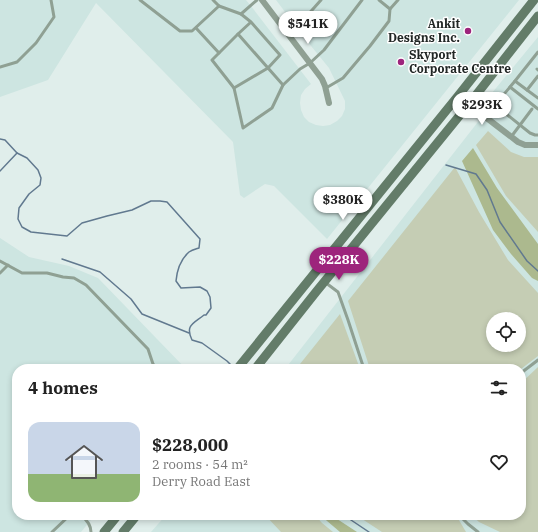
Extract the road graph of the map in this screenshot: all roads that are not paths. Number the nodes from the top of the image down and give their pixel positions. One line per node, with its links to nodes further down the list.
1 (51, 0): 22 (lane)
2 (140, 0): 16 (lane)
3 (213, 0): 11 (lane)
4 (257, 0): 13 (lane)
5 (262, 0): 18 (street)
6 (321, 0): 18 (lane)
7 (362, 0): 21 (lane)
8 (379, 0): 12 (lane)
9 (398, 0): 12 (lane)
10 (534, 0): 32 (main road)
11 (219, 6): 13 (lane); 16 (lane)
12 (390, 9): 30 (lane)
13 (241, 14): 15 (lane)
14 (537, 19): 35 (main road)
15 (250, 22): 17 (lane); 23 (lane)
16 (196, 28): 20 (lane)
17 (238, 34): 20 (lane); 23 (lane)
18 (289, 36): 21 (street)
19 (538, 52): 26 (lane)
20 (219, 53): 29 (lane)
21 (310, 63): 27 (lane); 30 (street)
22 (0, 67)
23 (268, 68): 27 (lane); 29 (lane)
24 (532, 75): 25 (lane)
25 (537, 77): 31 (lane)
26 (515, 81): 28 (lane); 31 (lane)
27 (283, 85): 29 (lane)
28 (510, 87): 37 (lane); 38 (lane)
29 (234, 88)
30 (326, 88): 34 (street)
31 (527, 90): 33 (lane)
32 (458, 96): 35 (street); 48 (main road)
33 (538, 98)
34 (329, 103)
35 (469, 104): 40 (street); 45 (main road)
36 (532, 109): 38 (lane)
37 (538, 109)
38 (520, 125): 39 (lane); 40 (lane)
39 (538, 135)
40 (511, 137): 41 (street)
41 (538, 145)
42 (0, 261): 43 (lane)
43 (8, 265): 44 (lane); 47 (lane)
44 (0, 273)
45 (324, 282): 49 (main road); 50 (lane)
46 (538, 360): 51 (lane)
47 (153, 364)
48 (240, 364)
49 (259, 364)
50 (362, 364)
51 (526, 369)
52 (65, 520): 57 (lane)
53 (87, 520): 58 (lane)
54 (114, 520): 59 (main road)
55 (133, 520): 60 (main road)
56 (464, 520): 61 (lane)
57 (52, 532)
58 (91, 532)
59 (104, 532)
60 (123, 532)
61 (478, 532)

